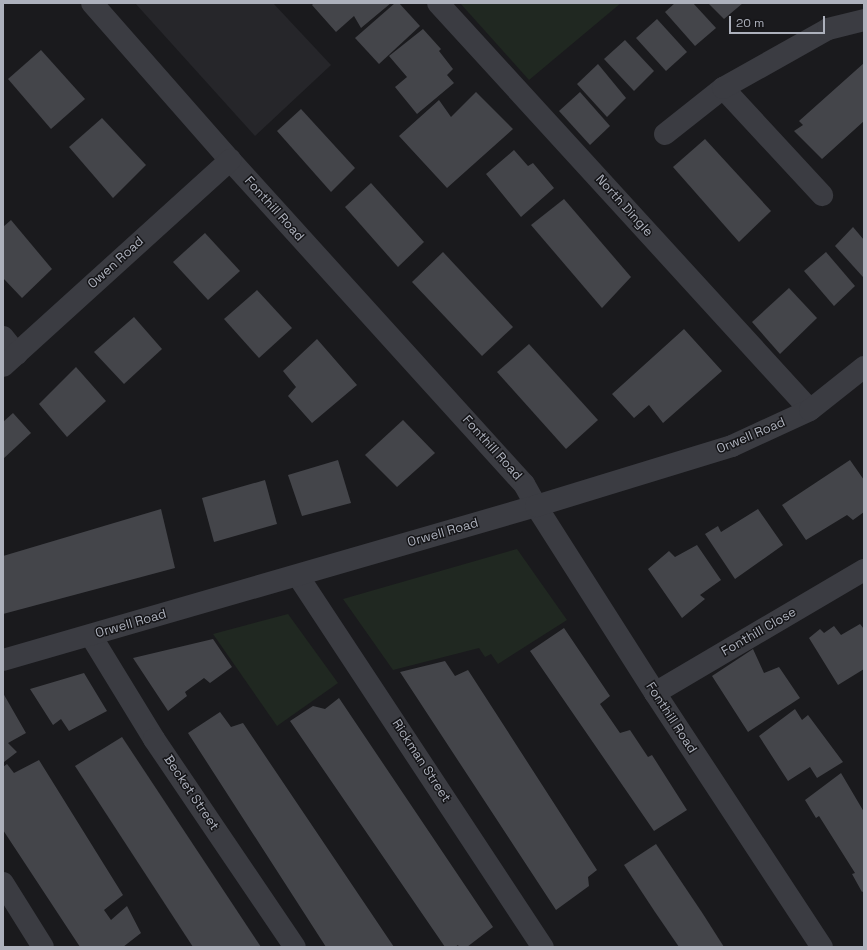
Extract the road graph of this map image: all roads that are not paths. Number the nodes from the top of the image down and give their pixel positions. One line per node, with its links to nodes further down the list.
1 (92, 3): 6 (street, Fonthill Road)
2 (438, 3): 11 (street, North Dingle)
3 (864, 20): 4 (street)
4 (723, 88): 5 (street); 7 (street)
5 (665, 134)
6 (230, 160): 9 (street, Owen Road); 12 (street, Fonthill Road)
7 (822, 195)
8 (3, 337): 9 (street)
9 (10, 360)
10 (864, 367): 11 (street, Orwell Road)
11 (810, 410): 12 (street, Orwell Road)
12 (536, 506): 14 (street, Orwell Road); 17 (street, Fonthill Road)
13 (864, 570): 17 (street, Fonthill Close)
14 (298, 576): 15 (street, Orwell Road); 21 (street, Rickman Street)
15 (91, 636): 16 (street, Orwell Road); 20 (street, Becket Street)
16 (3, 660)
17 (655, 693): 22 (street, Fonthill Road)
18 (3, 883): 19 (street)
19 (43, 947)
20 (295, 947)
21 (543, 947)
22 (822, 947)

